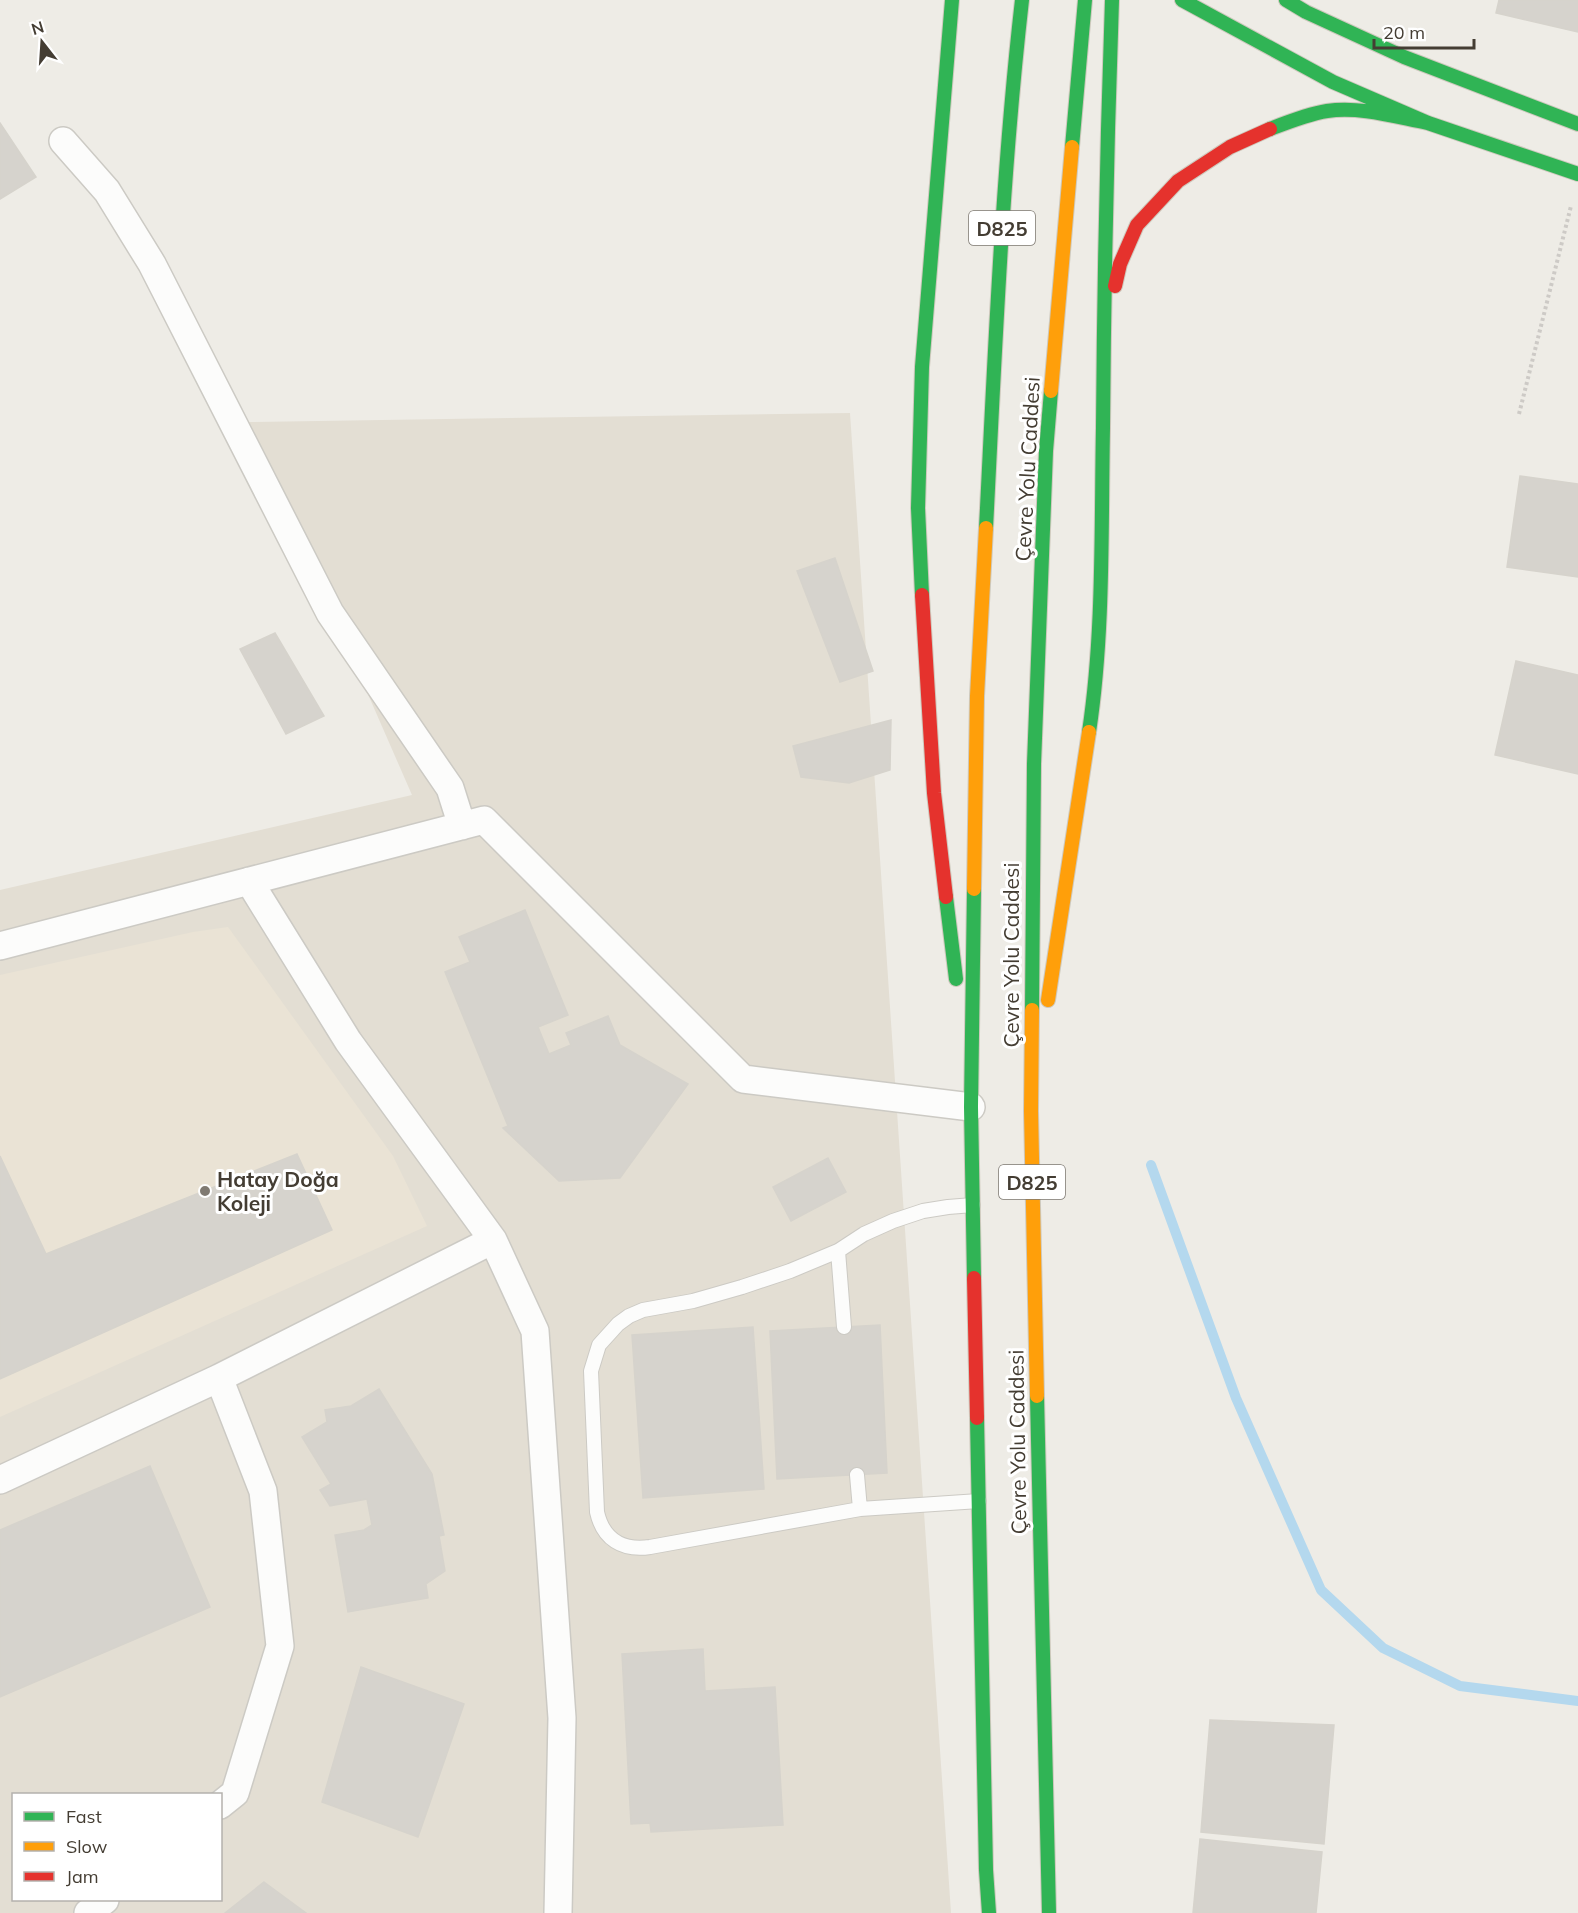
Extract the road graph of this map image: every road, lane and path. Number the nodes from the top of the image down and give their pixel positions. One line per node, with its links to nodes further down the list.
1 (952, 0): 17 (main road)
2 (1022, 0): 17 (main road, Çevre Yolu Caddesi / D825)
3 (1085, 0): 18 (main road, Çevre Yolu Caddesi / D825)
4 (1112, 0): 12 (main road)
5 (1182, 0): 7 (main road)
6 (1286, 0): 8 (main road)
7 (1428, 123): 10 (main road); 12 (main road)
8 (1578, 124)
9 (63, 141): 14 (street)
10 (1578, 174)
11 (1572, 199): 13 (path)
12 (1105, 326): 18 (main road)
13 (1520, 414)
14 (462, 826): 15 (street); 17 (street)
15 (249, 881): 16 (street); 20 (street)
16 (0, 946)
17 (971, 1107): 19 (main road, Çevre Yolu Caddesi / D825)
18 (1031, 1112): 33 (main road, Çevre Yolu Caddesi / D825)
19 (973, 1205): 21 (lane); 26 (main road, Çevre Yolu Caddesi / D825)
20 (493, 1240): 23 (street); 31 (street)
21 (838, 1251): 22 (lane); 27 (lane)
22 (844, 1327)
23 (219, 1378): 25 (street); 28 (street)
24 (857, 1475): 27 (lane)
25 (0, 1480)
26 (979, 1501): 27 (lane); 32 (main road, Çevre Yolu Caddesi / D825)
27 (860, 1509)
28 (222, 1803)
29 (103, 1901): 30 (street)
30 (88, 1913)
31 (558, 1913)
32 (989, 1913)
33 (1049, 1913)

